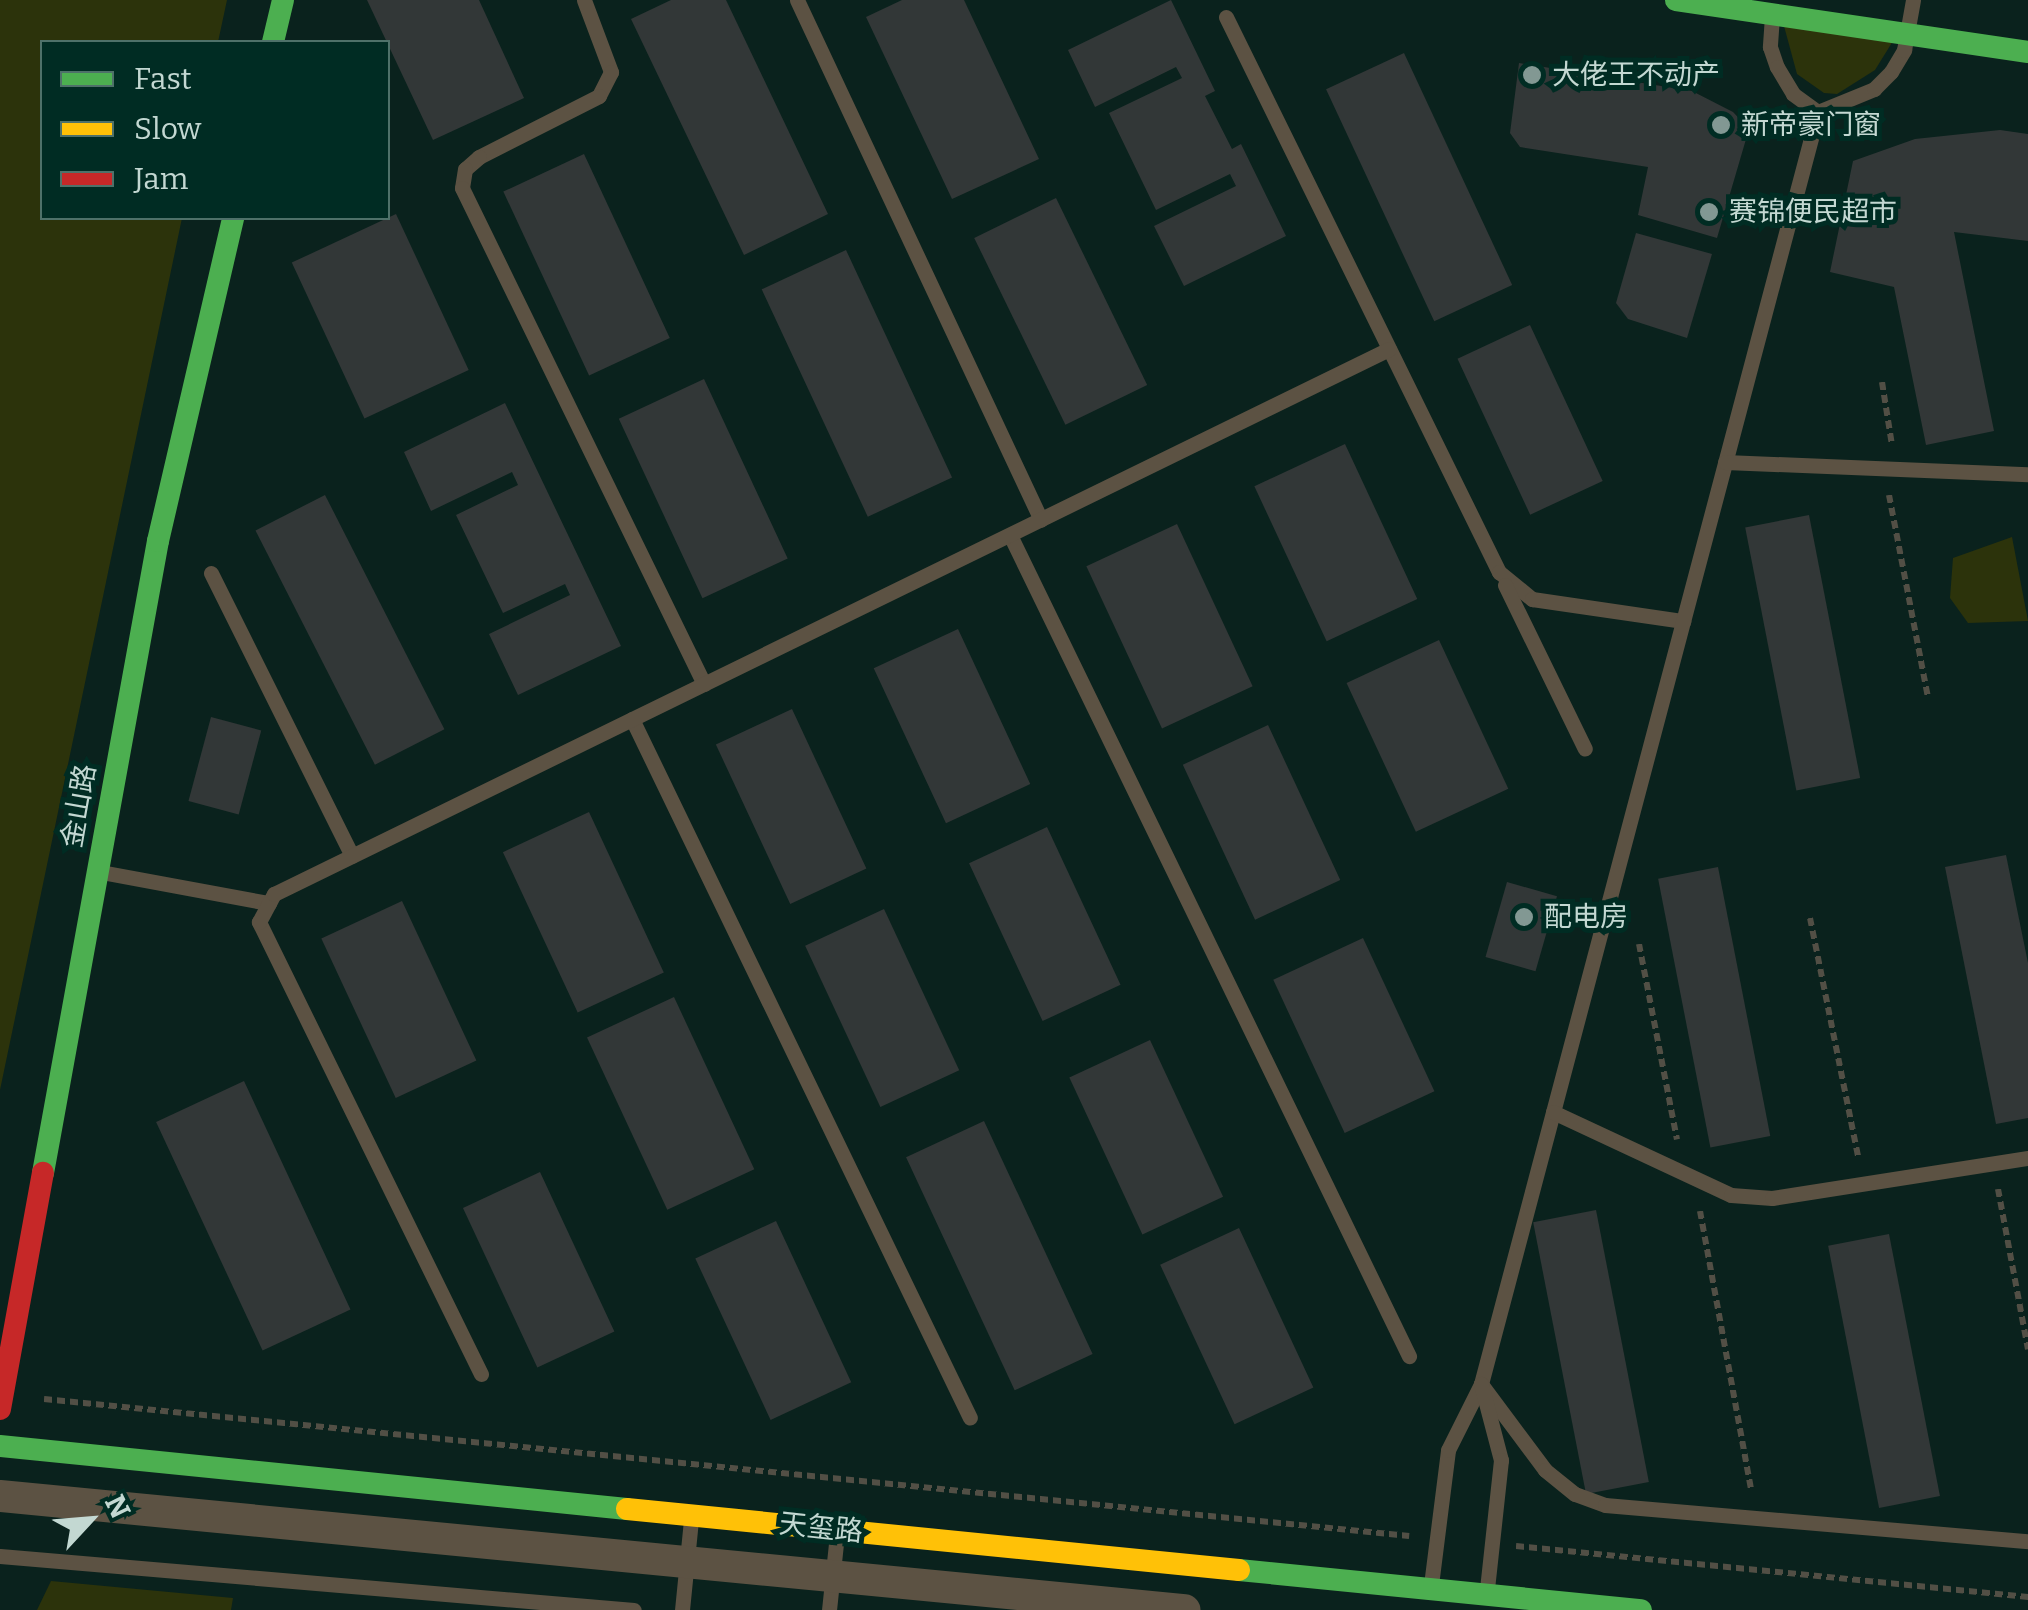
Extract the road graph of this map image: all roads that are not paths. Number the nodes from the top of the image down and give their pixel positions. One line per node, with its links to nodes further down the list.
1 (283, 0): 9 (street)
2 (584, 0): 21 (lane)
3 (797, 0): 16 (lane)
4 (1676, 0): 6 (street)
5 (1912, 0): 8 (lane)
6 (1773, 7): 8 (street); 11 (lane)
7 (1226, 18): 13 (lane)
8 (1907, 34): 10 (street); 11 (lane)
9 (273, 40)
10 (2028, 52)
11 (1818, 112): 14 (lane)
12 (233, 220): 25 (street, 金山路)
13 (1390, 349): 16 (lane); 18 (lane)
14 (1726, 462): 15 (lane); 20 (lane)
15 (2028, 474)
16 (1041, 520): 17 (lane)
17 (1010, 535): 21 (lane); 29 (lane)
18 (1499, 572): 20 (lane); 23 (lane)
19 (210, 573): 24 (lane)
20 (1683, 621): 27 (lane)
21 (704, 684): 22 (lane)
22 (632, 719): 24 (lane); 33 (lane)
23 (1584, 750)
24 (352, 856): 26 (lane)
25 (98, 872): 26 (lane); 32 (street, 金山路)
26 (269, 903): 30 (lane)
27 (1553, 1112): 28 (lane); 31 (lane)
28 (2028, 1158)
29 (1409, 1356)
30 (481, 1374)
31 (1481, 1384): 38 (lane); 42 (lane); 43 (lane)
32 (1, 1399)
33 (970, 1418)
34 (0, 1446): 36 (street, 天玺路)
35 (0, 1496): 40 (street, 天玺路)
36 (692, 1515): 37 (street, 天玺路); 40 (lane)
37 (838, 1530): 41 (lane); 42 (street, 天玺路)
38 (2028, 1541)
39 (0, 1556): 44 (lane)
40 (686, 1560): 41 (street, 天玺路); 45 (lane)
41 (832, 1574): 46 (lane); 47 (street, 天玺路)
42 (1430, 1589): 43 (street, 天玺路)
43 (1487, 1594): 48 (street, 天玺路)
44 (634, 1610)
45 (682, 1610)
46 (829, 1610)
47 (1186, 1610)
48 (1641, 1610)

